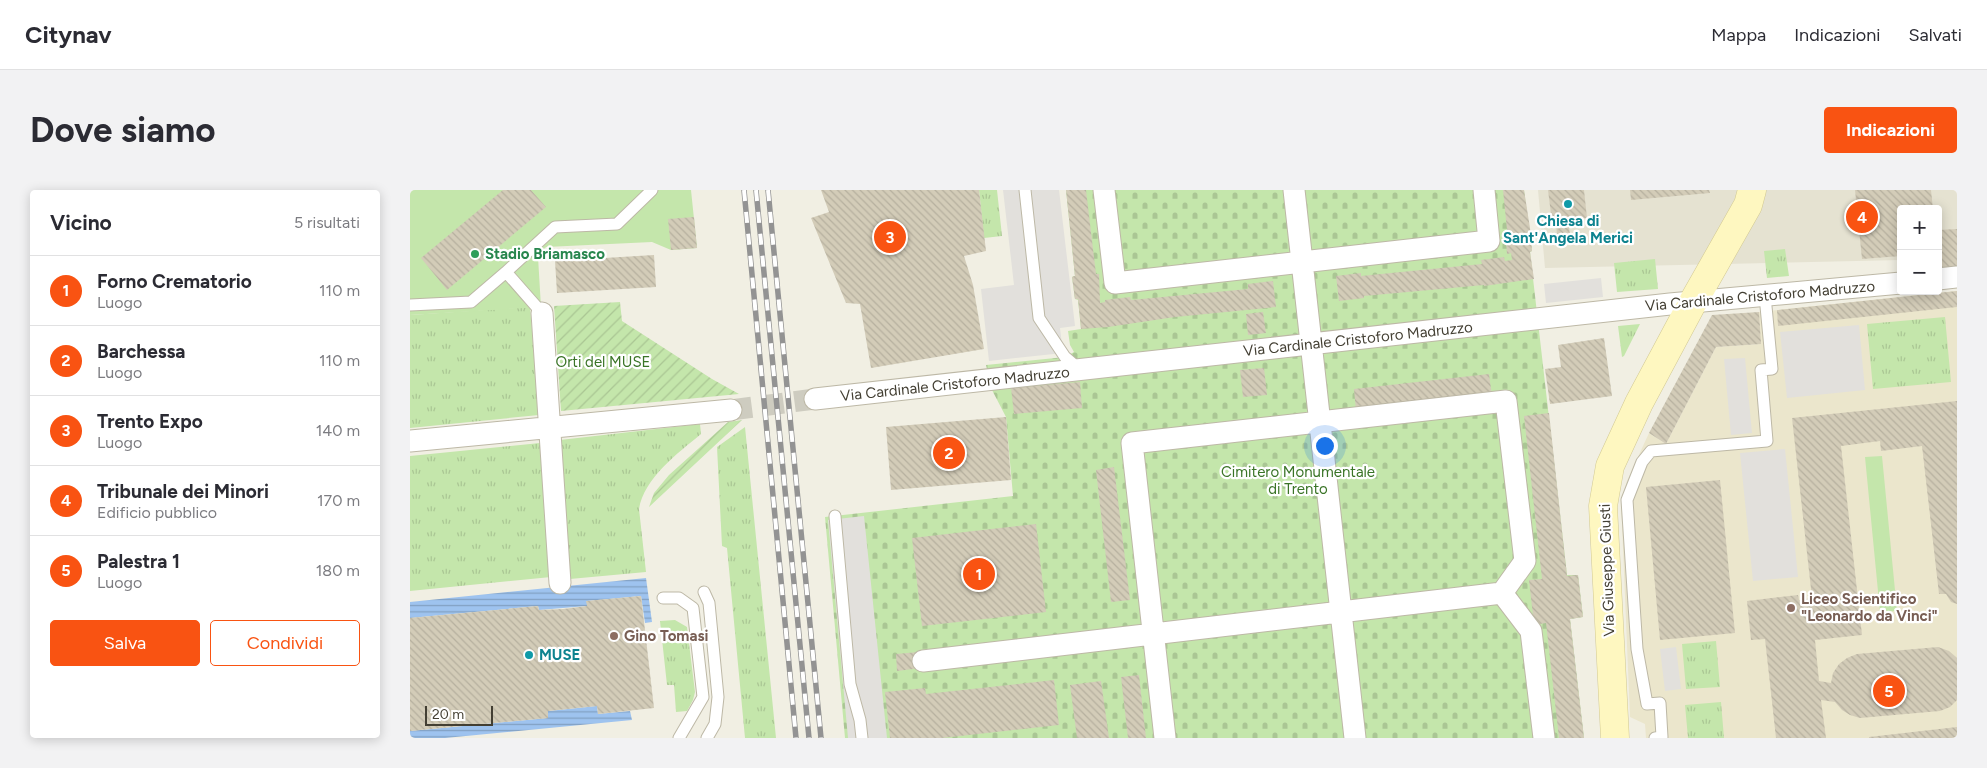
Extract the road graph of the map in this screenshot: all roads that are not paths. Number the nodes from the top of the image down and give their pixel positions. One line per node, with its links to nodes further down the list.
1 (652, 190): 8 (lane)
2 (1025, 190): 17 (lane)
3 (1104, 190): 7 (street)
4 (1294, 190): 7 (street)
5 (1484, 190): 7 (street)
6 (1752, 190): 13 (street, Via Giuseppe Giusti)
7 (1302, 262): 16 (street)
8 (506, 272): 14 (lane); 15 (lane)
9 (1957, 277): 10 (street)
10 (1942, 279)
11 (1897, 282): 12 (street, Via Cardinale Cristoforo Madruzzo)
12 (1765, 296): 13 (street, Via Cardinale Cristoforo Madruzzo); 38 (lane)
13 (1693, 302): 16 (street, Via Cardinale Cristoforo Madruzzo); 37 (street, Via Giuseppe Giusti)
14 (410, 306)
15 (542, 313): 21 (street)
16 (1312, 344): 17 (street, Via Cardinale Cristoforo Madruzzo); 20 (street)
17 (1080, 370): 18 (street, Via Cardinale Cristoforo Madruzzo)
18 (815, 399)
19 (731, 410): 21 (street)
20 (1320, 422): 26 (street); 28 (street); 29 (street)
21 (550, 428): 22 (street); 24 (street)
22 (410, 441)
23 (835, 516): 33 (lane)
24 (560, 583)
25 (704, 592): 32 (lane)
26 (1502, 593): 28 (street); 36 (street)
27 (663, 598): 31 (lane)
28 (1342, 612): 29 (street); 35 (street)
29 (1154, 634): 30 (street); 34 (street)
30 (923, 661)
31 (679, 738)
32 (706, 738)
33 (862, 738)
34 (1165, 738)
35 (1355, 738)
36 (1544, 738)
37 (1615, 738)
38 (1655, 738)

